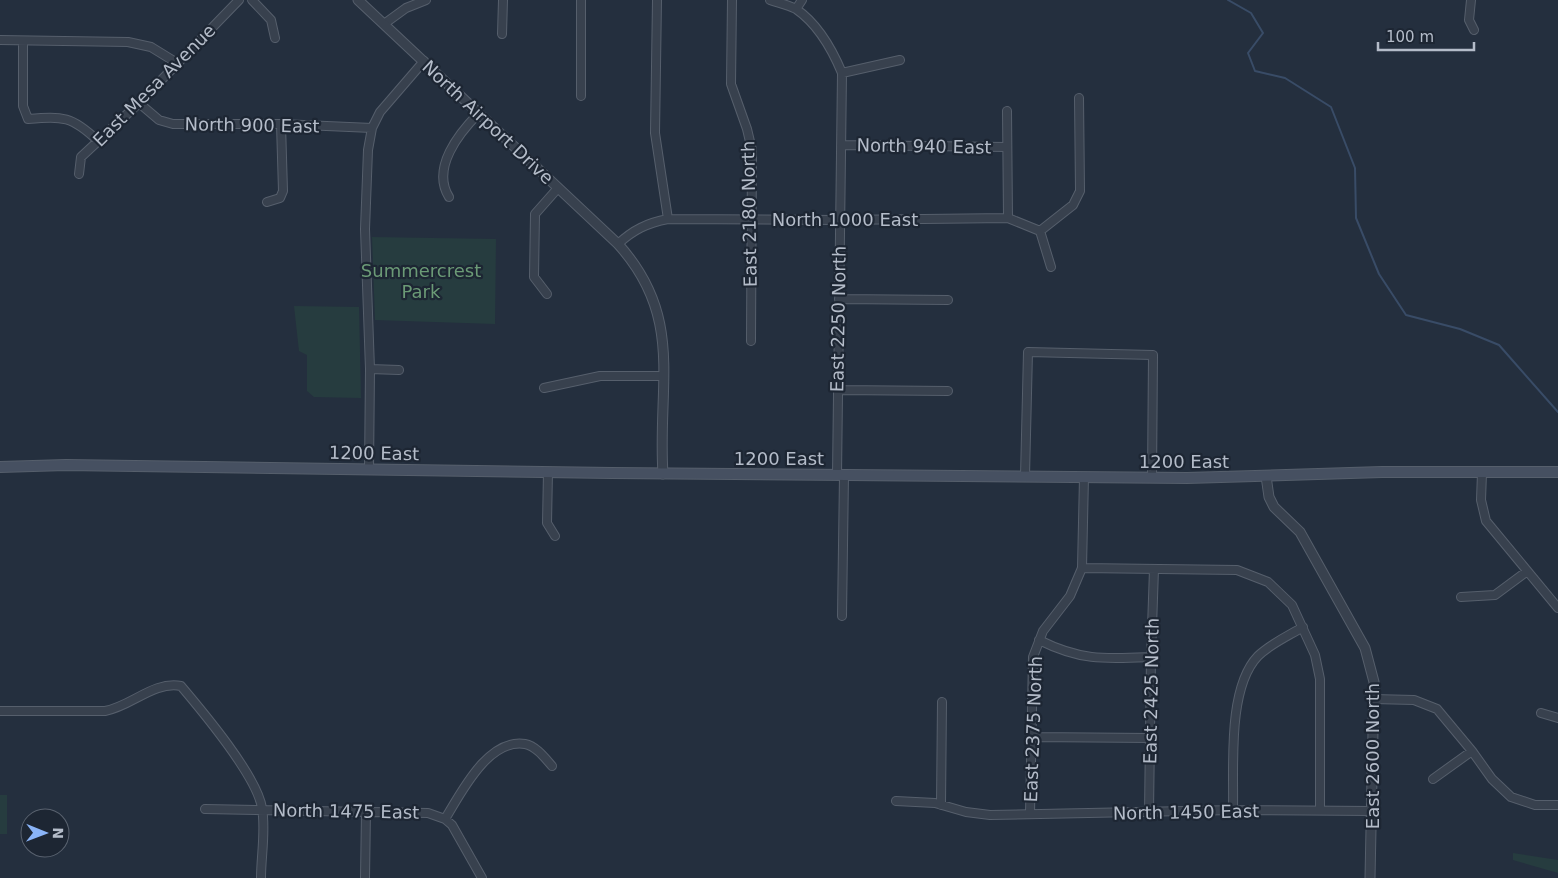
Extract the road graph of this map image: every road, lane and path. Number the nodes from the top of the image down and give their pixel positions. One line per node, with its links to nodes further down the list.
1 (239, 0): 21 (street, East Mesa Avenue)
2 (252, 0): 16 (street)
3 (358, 0): 13 (street, North Airport Drive)
4 (426, 0): 13 (street)
5 (503, 0): 15 (street)
6 (581, 0): 23 (street)
7 (657, 0): 38 (street)
8 (732, 0): 39 (street, East 2180 North)
9 (770, 0): 12 (street)
10 (802, 0): 12 (street)
11 (1471, 0): 14 (street)
12 (796, 9): 22 (street)
13 (384, 24): 20 (street, North Airport Drive)
14 (1474, 30)
15 (502, 34)
16 (275, 38)
17 (0, 40): 18 (street)
18 (23, 41): 21 (street); 30 (street)
19 (900, 60): 22 (street)
20 (424, 61): 27 (street, North Airport Drive); 29 (street)
21 (177, 63): 25 (street, East Mesa Avenue)
22 (842, 73): 31 (street, East 2250 North)
23 (581, 96)
24 (1079, 98): 41 (street)
25 (139, 102): 28 (street, North 900 East); 30 (street, East Mesa Avenue)
26 (1007, 111): 32 (street)
27 (480, 113): 34 (street, North Airport Drive); 35 (street)
28 (282, 124): 29 (street, North 900 East); 36 (street)
29 (372, 128): 48 (street)
30 (98, 141): 33 (street, East Mesa Avenue)
31 (841, 146): 32 (street, North 940 East); 40 (street, East 2250 North)
32 (1006, 147): 37 (street)
33 (80, 174)
34 (558, 188): 42 (street, North Airport Drive); 44 (street)
35 (450, 197)
36 (267, 202)
37 (1008, 218): 40 (street, North 1000 East); 41 (street, North 1000 East)
38 (668, 219): 39 (street, North 1000 East); 42 (street, North 1000 East)
39 (750, 219): 40 (street, North 1000 East); 47 (street, East 2180 North)
40 (839, 220): 45 (street, East 2250 North)
41 (1040, 231): 43 (street)
42 (618, 244): 50 (street, North Airport Drive)
43 (1051, 266)
44 (547, 294)
45 (839, 299): 46 (street); 52 (street, East 2250 North)
46 (948, 300)
47 (751, 341)
48 (370, 369): 49 (street); 55 (street)
49 (399, 370)
50 (664, 376): 51 (street); 59 (street, North Airport Drive)
51 (544, 388)
52 (838, 390): 53 (street); 60 (street, East 2250 North)
53 (948, 390)
54 (0, 467): 55 (main road, 1200 East)
55 (369, 470): 56 (main road, 1200 East)
56 (548, 472): 59 (main road, 1200 East); 65 (street)
57 (1558, 472): 58 (main road, 1200 East)
58 (1482, 473): 62 (main road, 1200 East); 68 (street)
59 (663, 474): 60 (main road, 1200 East)
60 (840, 475): 61 (main road, 1200 East); 71 (street, East 2250 North)
61 (1025, 476): 63 (main road, 1200 East); 64 (street)
62 (1266, 476): 64 (main road, 1200 East); 75 (street, East 2600 North)
63 (1084, 477): 64 (main road, 1200 East); 66 (street, East 2375 North)
64 (1152, 478)
65 (556, 536)
66 (1082, 568): 67 (street); 73 (street, East 2375 North)
67 (1154, 568): 72 (street); 74 (street, East 2425 North)
68 (1526, 572): 69 (street); 70 (street)
69 (1461, 597)
70 (1558, 608)
71 (842, 616)
72 (1303, 627): 90 (street); 91 (street)
73 (1039, 640): 74 (street); 80 (street, East 2375 North)
74 (1151, 657): 81 (street, East 2425 North)
75 (1374, 699): 82 (street); 93 (street, East 2600 North)
76 (942, 702): 86 (street)
77 (0, 710): 89 (street)
78 (1541, 713): 79 (street)
79 (1558, 718)
80 (1031, 738): 81 (street); 95 (street, East 2375 North)
81 (1151, 738): 94 (street, East 2425 North)
82 (1472, 751): 84 (street); 87 (street)
83 (552, 766): 96 (street)
84 (1433, 779)
85 (896, 801): 86 (street, North 1450 East)
86 (942, 805): 95 (street, North 1450 East)
87 (1558, 805)
88 (205, 809): 89 (street, North 1475 East)
89 (262, 809): 92 (street, North 1475 East); 97 (street)
90 (1233, 810): 91 (street, North 1450 East); 94 (street, North 1450 East)
91 (1320, 810): 93 (street, North 1450 East)
92 (366, 811): 96 (street, North 1475 East); 98 (street)
93 (1372, 811): 100 (street, East 2600 North)
94 (1150, 813): 95 (street, North 1450 East)
95 (1030, 814)
96 (445, 819): 99 (street, North 1475 East)
97 (261, 878)
98 (365, 878)
99 (482, 878)
100 (1370, 878)

